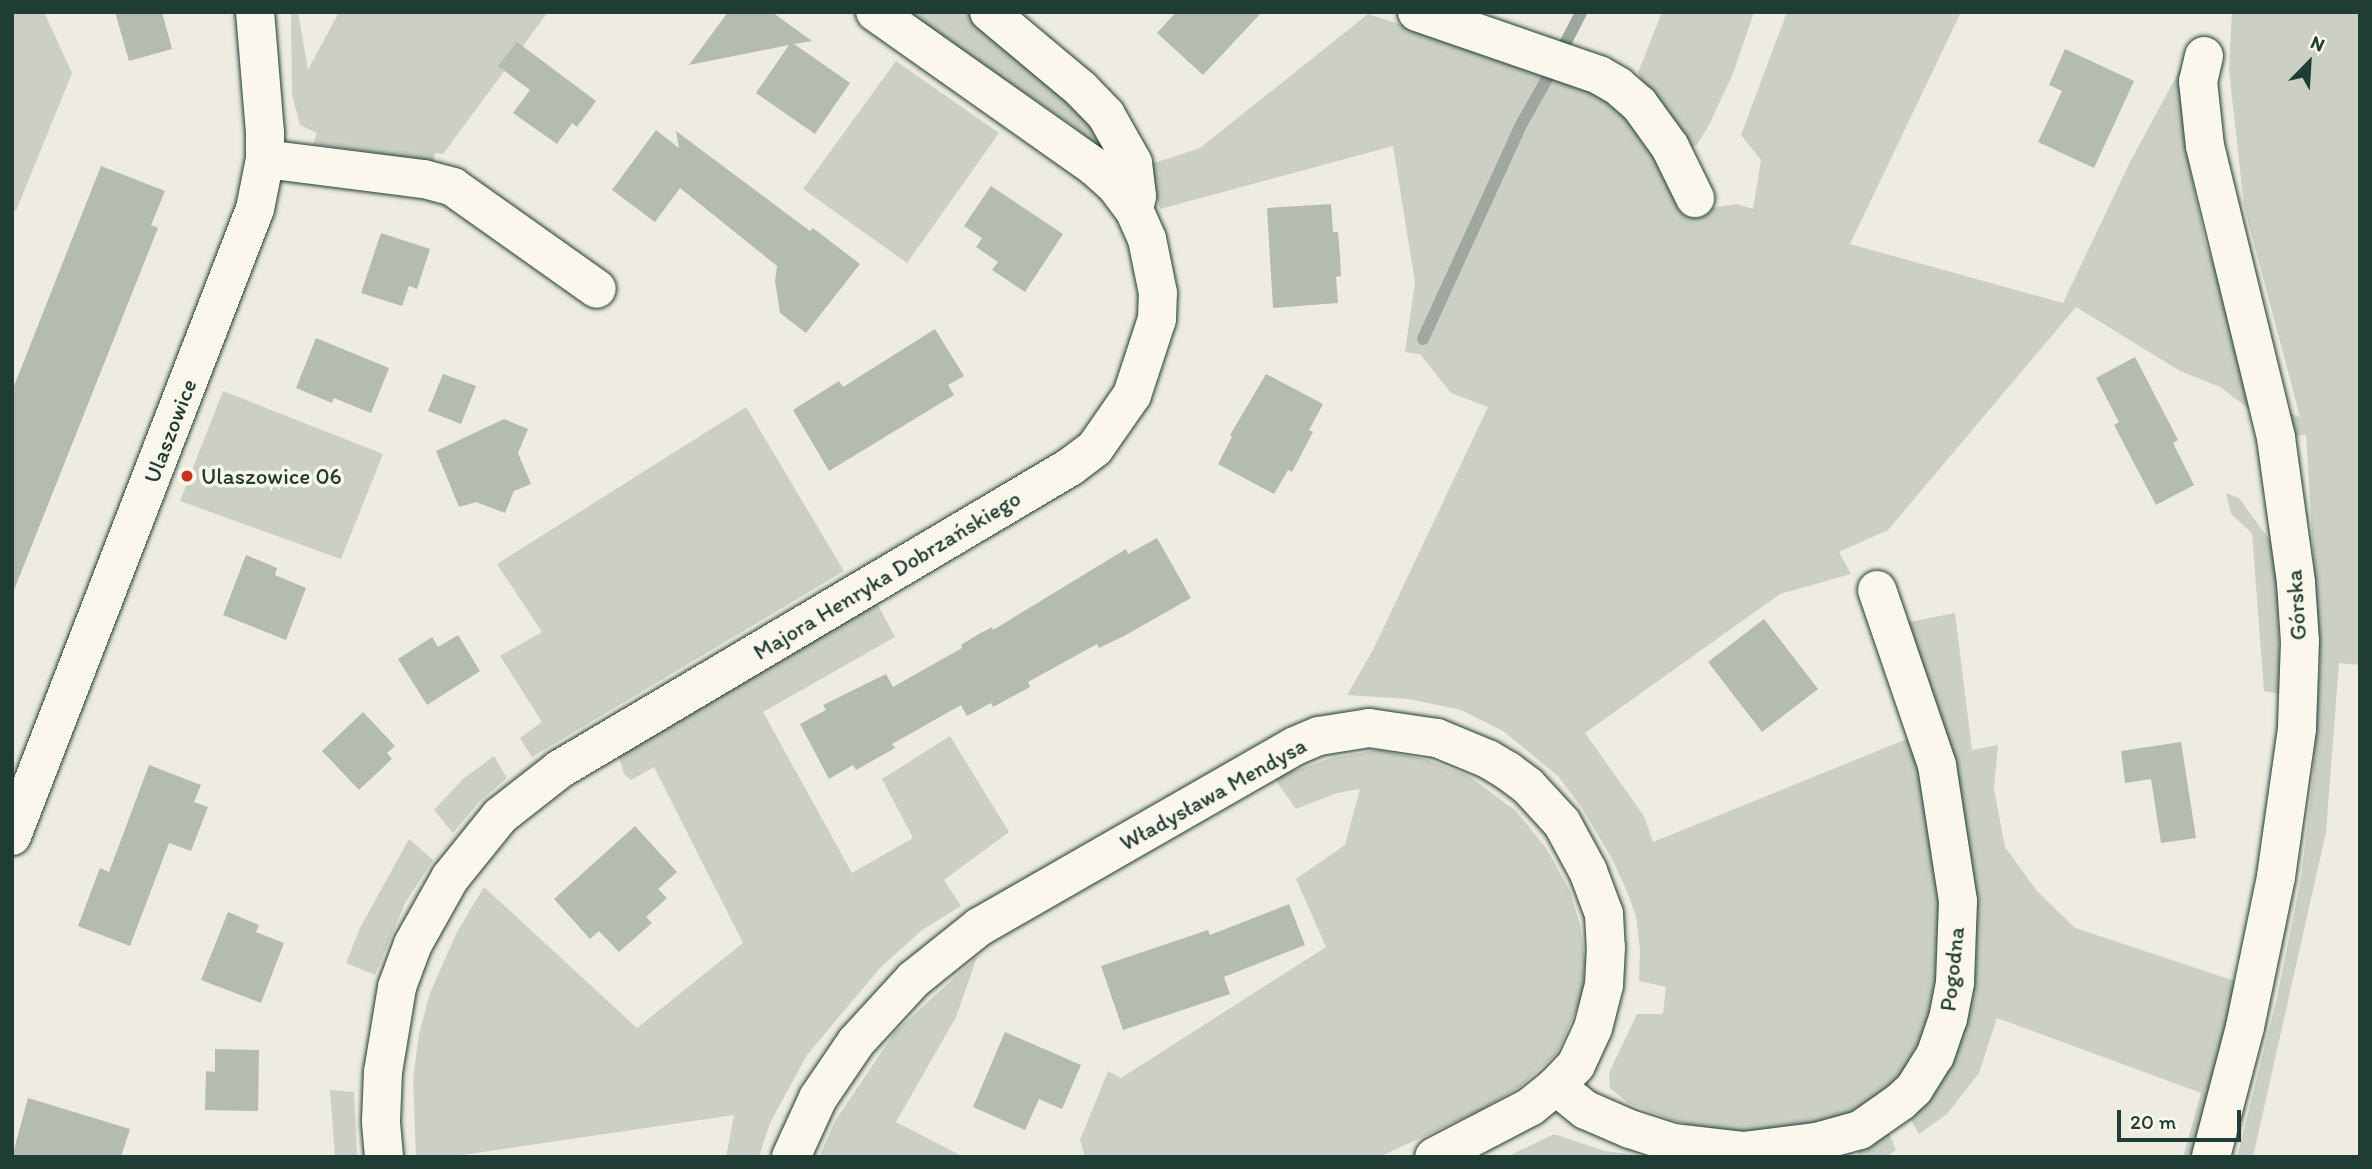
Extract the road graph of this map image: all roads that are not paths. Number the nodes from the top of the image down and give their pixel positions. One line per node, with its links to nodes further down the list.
1 (256, 12): 6 (street, Ulaszowice)
2 (875, 12): 8 (street, Majora Henryka Dobrzańskiego)
3 (989, 12): 8 (street)
4 (1417, 12): 7 (street)
5 (2204, 56): 16 (street, Górska)
6 (265, 159): 9 (street); 11 (street, Ulaszowice)
7 (1695, 198)
8 (1134, 210): 13 (street, Majora Henryka Dobrzańskiego)
9 (597, 289)
10 (1877, 590): 12 (street, Pogodna)
11 (12, 836)
12 (1556, 1086): 14 (street, Władysława Mendysa); 15 (street, Władysława Mendysa)
13 (384, 1157)
14 (791, 1157)
15 (1434, 1157)
16 (2211, 1157)

